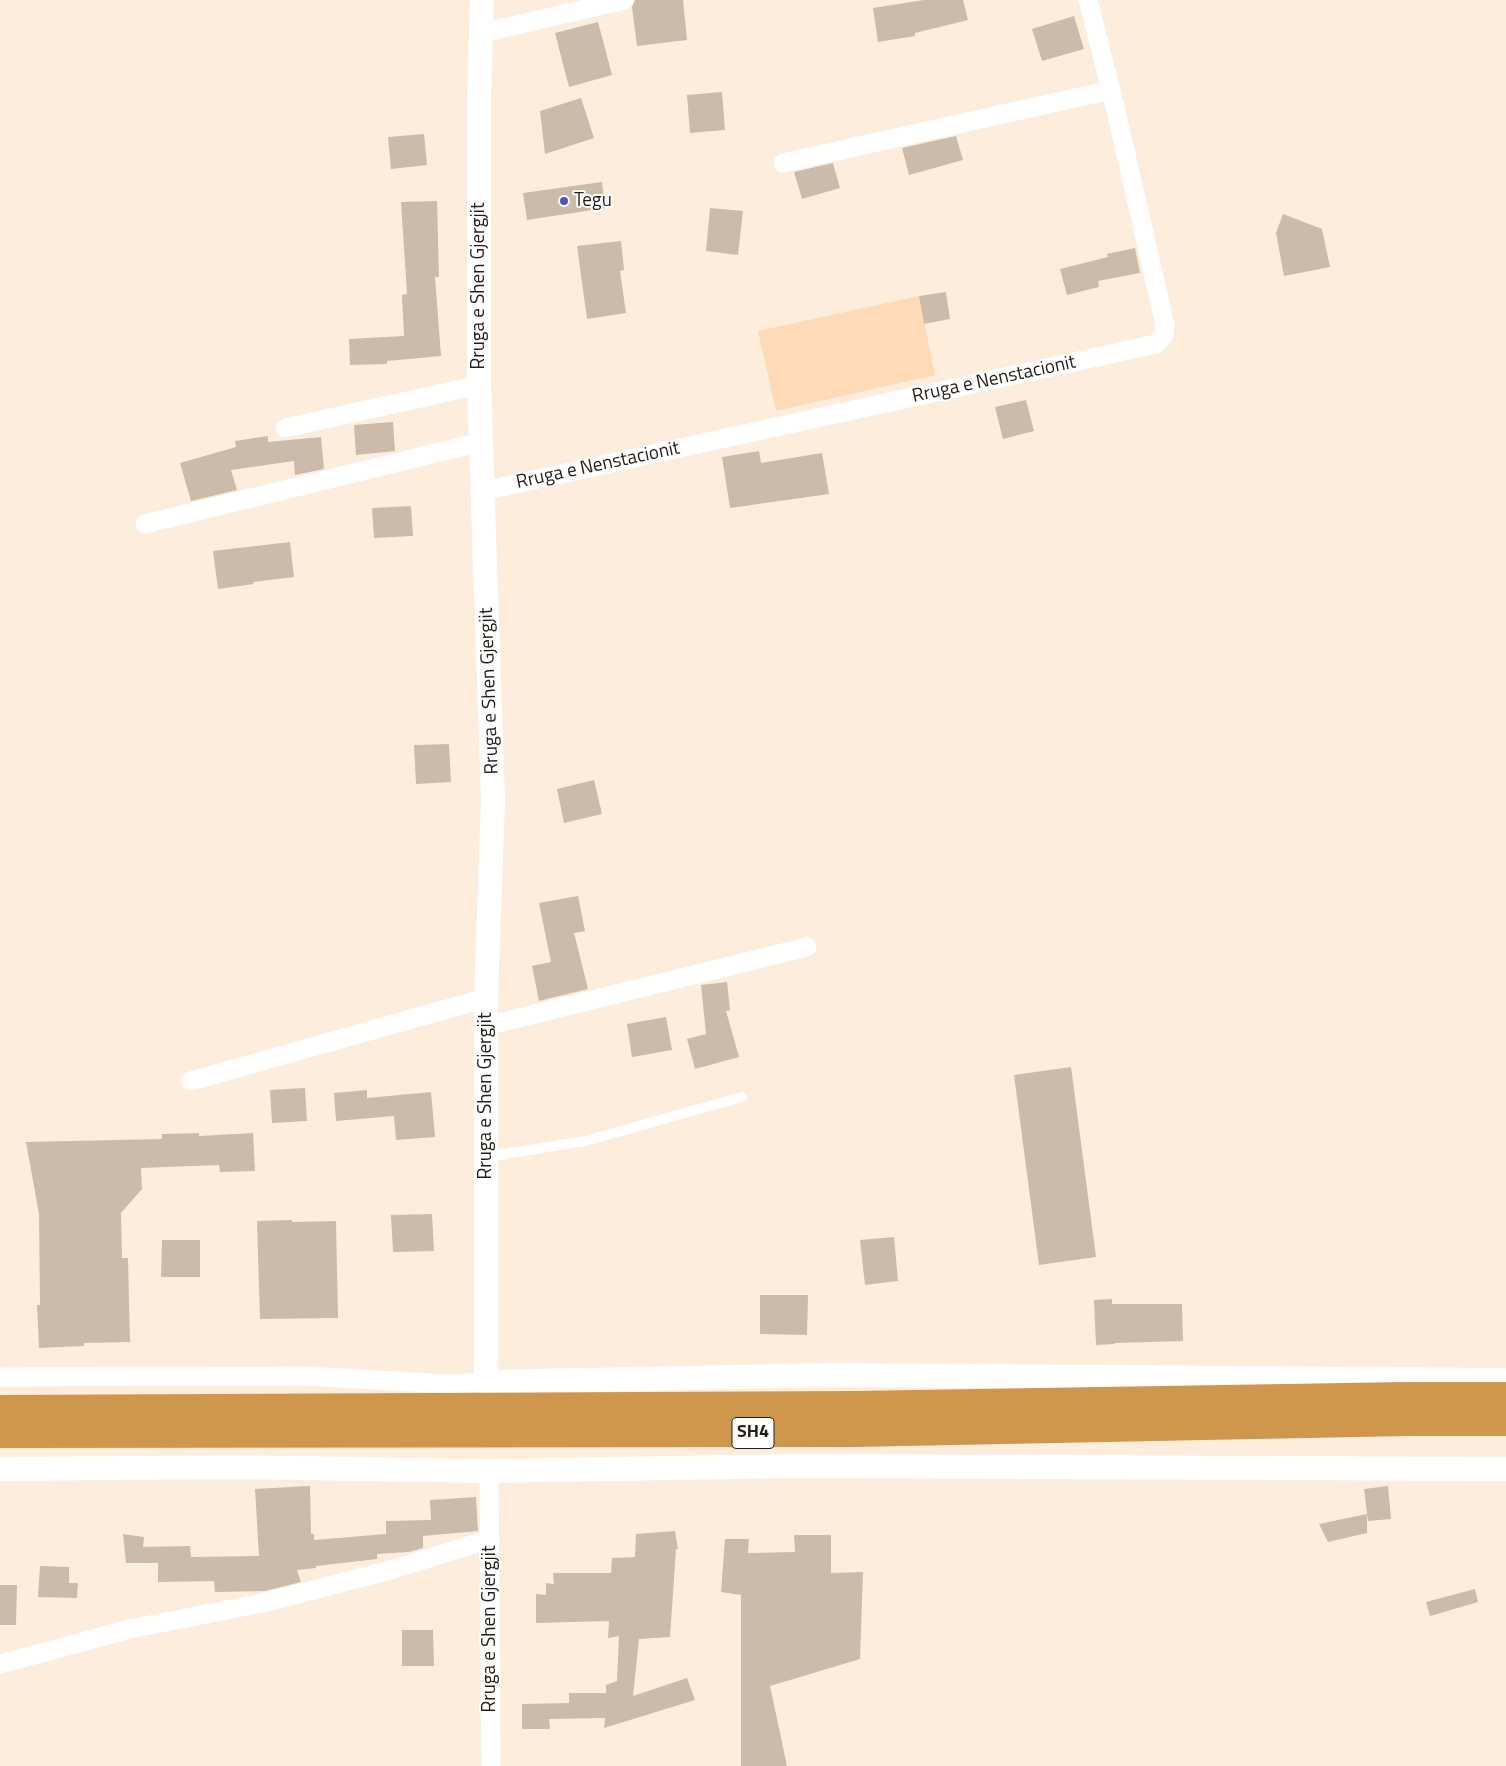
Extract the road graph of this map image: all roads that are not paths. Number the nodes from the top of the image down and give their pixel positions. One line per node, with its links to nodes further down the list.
1 (482, 0): 4 (street, Rruga e Shen Gjergjit)
2 (624, 0): 4 (street)
3 (1088, 0): 5 (street, Rruga e Nenstacionit)
4 (482, 33): 7 (street, Rruga e Shen Gjergjit)
5 (1111, 90): 6 (street); 10 (street, Rruga e Nenstacionit)
6 (783, 163)
7 (479, 385): 8 (street); 9 (street, Rruga e Shen Gjergjit)
8 (285, 428)
9 (481, 442): 10 (street, Rruga e Shen Gjergjit); 11 (street)
10 (483, 491): 13 (street, Rruga e Shen Gjergjit)
11 (145, 524)
12 (807, 947): 14 (street)
13 (486, 998): 14 (street, Rruga e Shen Gjergjit); 15 (street)
14 (486, 1026): 17 (street, Rruga e Shen Gjergjit)
15 (191, 1081)
16 (742, 1098): 17 (lane)
17 (486, 1157): 20 (street, Rruga e Shen Gjergjit)
18 (0, 1377): 20 (street)
19 (1506, 1380): 20 (street)
20 (486, 1382)
21 (1506, 1396): 22 (highway, SH4)
22 (0, 1409)
23 (1506, 1422): 24 (highway, SH4)
24 (0, 1434)
25 (0, 1469): 27 (street)
26 (1506, 1469): 27 (street)
27 (490, 1481): 28 (street, Rruga e Shen Gjergjit)
28 (490, 1539): 29 (street); 30 (street, Rruga e Shen Gjergjit)
29 (0, 1664)
30 (491, 1766)

